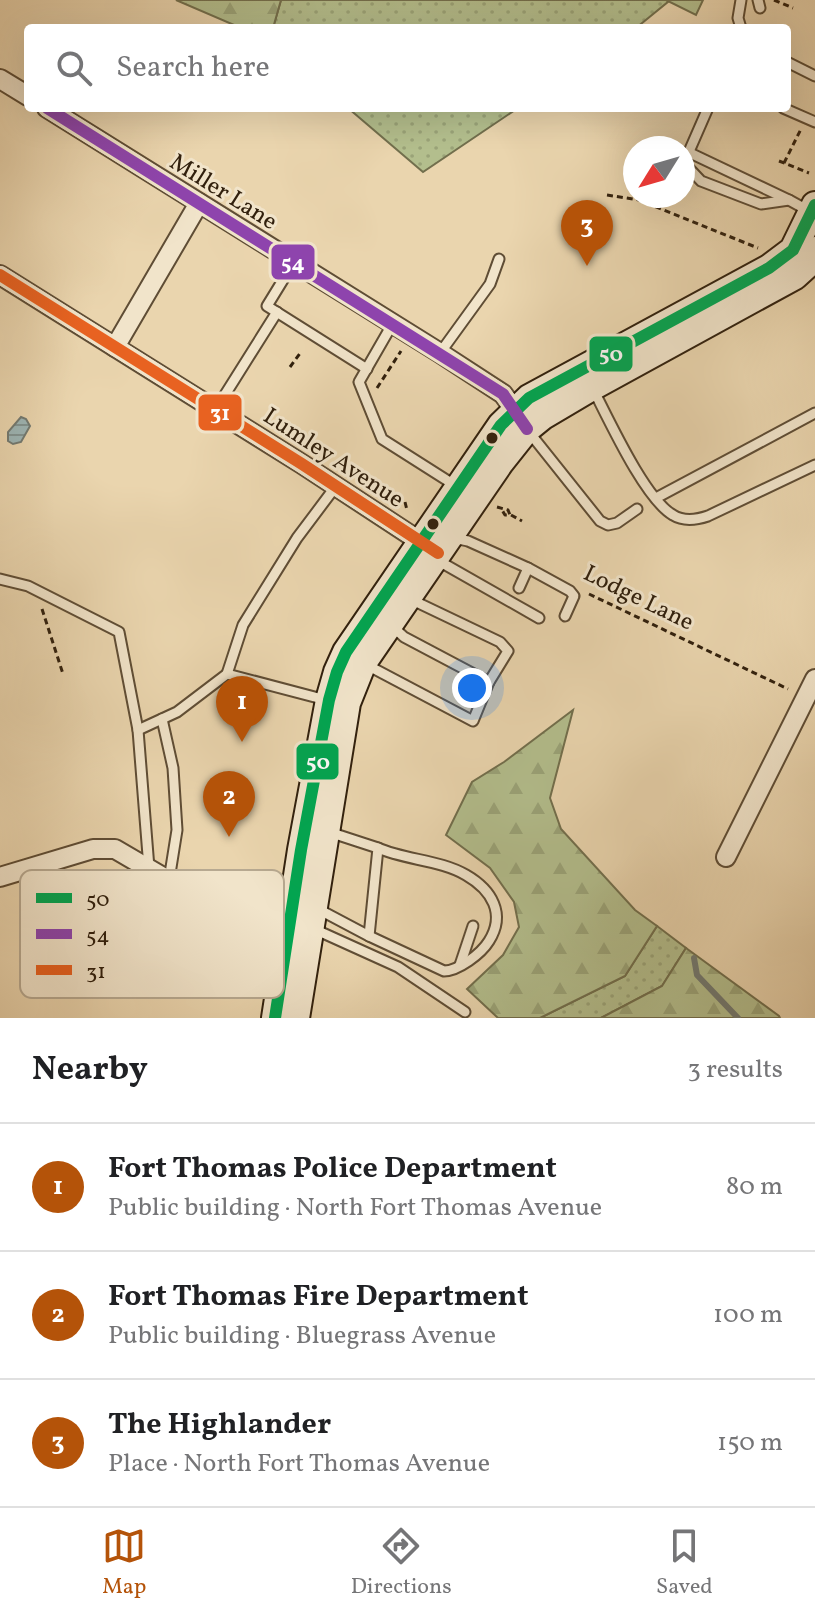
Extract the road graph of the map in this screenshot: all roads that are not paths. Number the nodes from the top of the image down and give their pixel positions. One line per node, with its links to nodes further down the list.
1 (741, 0): 2 (lane)
2 (740, 24)
3 (791, 64): 4 (lane)
4 (815, 76)
5 (0, 79): 6 (street)
6 (24, 94)
7 (791, 111): 10 (lane)
8 (53, 112): 15 (street, Miller Lane)
9 (706, 112): 11 (lane)
10 (811, 120)
11 (695, 137)
12 (695, 155): 14 (lane)
13 (695, 175): 14 (lane)
14 (789, 200): 16 (lane)
15 (199, 203): 19 (street, Miller Lane); 23 (street)
16 (814, 209): 26 (main road)
17 (815, 250): 26 (main road)
18 (499, 259): 24 (lane)
19 (294, 262): 21 (lane); 22 (street, Miller Lane)
20 (0, 275): 23 (street, Lumley Avenue)
21 (277, 312): 25 (lane); 27 (lane)
22 (393, 323): 24 (street, Miller Lane); 25 (lane)
23 (115, 347): 27 (street, Lumley Avenue)
24 (440, 353): 29 (street, Miller Lane)
25 (367, 369): 32 (lane)
26 (587, 378): 29 (main road); 33 (lane)
27 (216, 409): 31 (street, Lumley Avenue)
28 (815, 413): 33 (lane)
29 (521, 420): 32 (main road); 34 (lane)
30 (815, 465): 33 (lane)
31 (336, 486): 35 (street, Lumley Avenue); 44 (lane)
32 (476, 497): 35 (main road)
33 (656, 498)
34 (637, 509)
35 (436, 548): 36 (lane); 39 (main road); 41 (lane); 47 (main road)
36 (528, 568): 38 (lane); 40 (lane)
37 (0, 579): 49 (lane)
38 (519, 588)
39 (407, 598): 42 (main road); 46 (lane)
40 (565, 616)
41 (539, 618)
42 (390, 624): 43 (main road); 46 (lane)
43 (363, 663): 46 (lane); 47 (main road)
44 (227, 674): 47 (lane); 48 (lane)
45 (815, 679): 52 (street)
46 (489, 682)
47 (338, 702): 50 (main road); 62 (main road)
48 (162, 719): 49 (lane); 56 (lane)
49 (138, 730): 53 (lane)
50 (327, 831): 51 (lane); 62 (main road)
51 (378, 848): 59 (lane); 64 (lane)
52 (726, 857)
53 (149, 868): 54 (street); 55 (street)
54 (23, 870)
55 (152, 870)
56 (171, 870)
57 (20, 871): 58 (street)
58 (0, 877)
59 (479, 887): 60 (lane); 65 (lane)
60 (476, 901)
61 (473, 926): 65 (lane)
62 (306, 929): 63 (street); 64 (lane); 66 (main road); 68 (lane); 70 (main road)
63 (284, 935)
64 (369, 936): 65 (lane)
65 (460, 965)
66 (284, 992)
67 (282, 998): 69 (main road)
68 (465, 1012)
69 (275, 1018)
70 (296, 1018)

